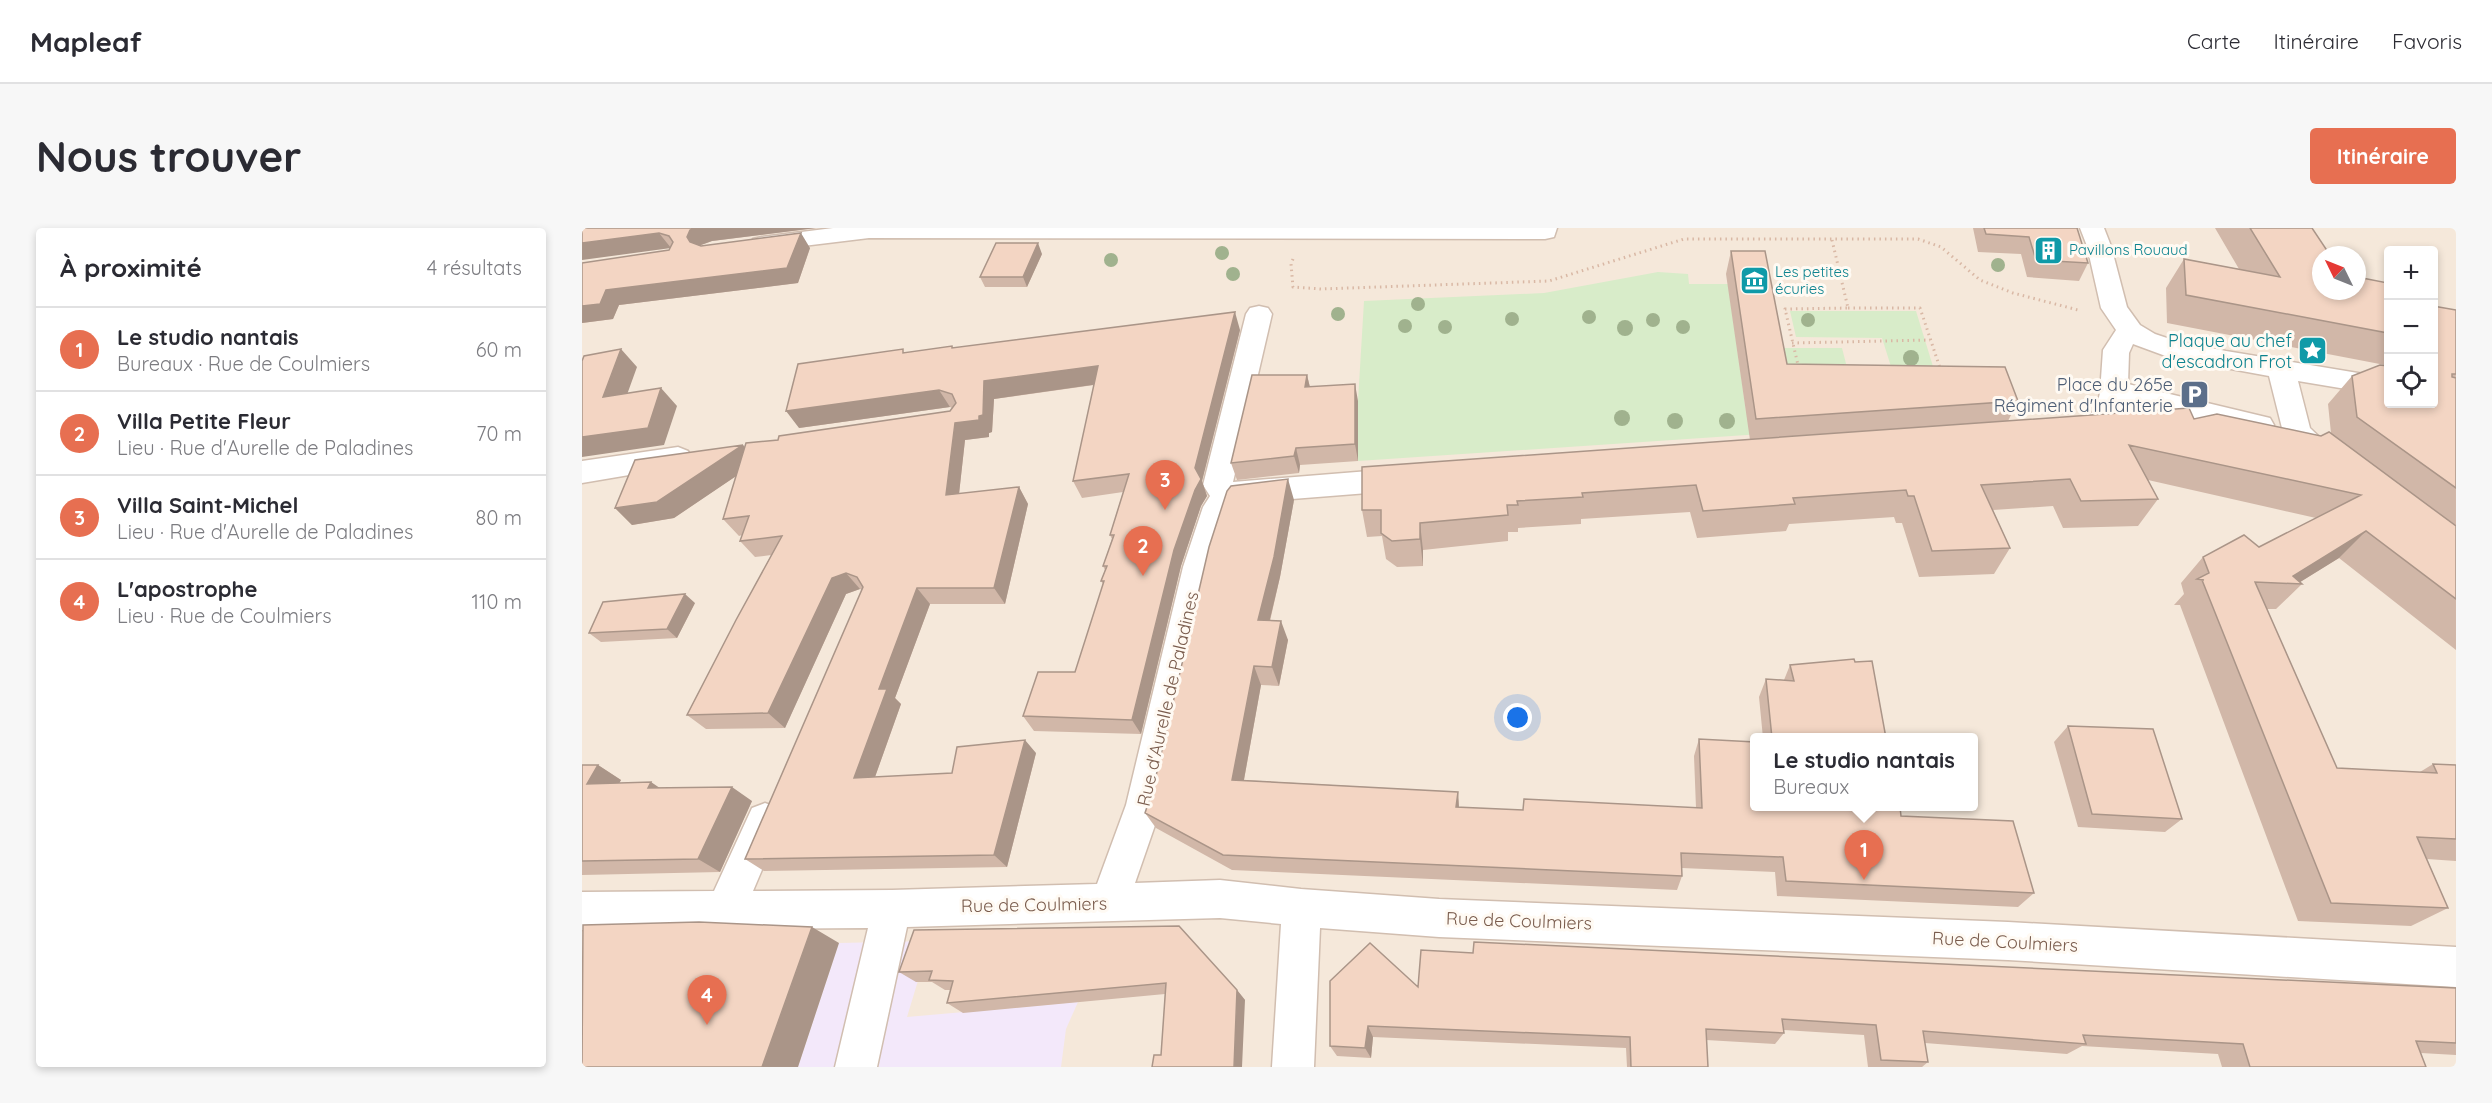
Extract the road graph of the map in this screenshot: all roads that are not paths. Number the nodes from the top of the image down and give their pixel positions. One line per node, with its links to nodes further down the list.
1 (2092, 228): 7 (street)
2 (868, 230): 3 (street); 5 (street)
3 (1214, 230): 4 (street)
4 (1545, 230)
5 (735, 248)
6 (1259, 314): 17 (street)
7 (2131, 331): 8 (street); 10 (street)
8 (2281, 370): 9 (street); 11 (street)
9 (2384, 386)
10 (2114, 390): 11 (street); 12 (street)
11 (2297, 432): 16 (street)
12 (2043, 434)
13 (709, 454): 14 (street)
14 (582, 472)
15 (1435, 477): 17 (street)
16 (2351, 479)
17 (1228, 495): 19 (street, Rue d'Aurelle de Paladines)
18 (779, 786): 21 (street)
19 (1109, 904): 20 (street, Rue de Coulmiers); 22 (street, Rue de Coulmiers)
20 (1301, 908): 24 (street, Rue de Coulmiers); 26 (street)
21 (726, 909): 22 (street, Rue de Coulmiers); 23 (street, Rue de Coulmiers)
22 (892, 909): 25 (street)
23 (582, 911)
24 (2456, 968)
25 (856, 1067)
26 (1293, 1067)

